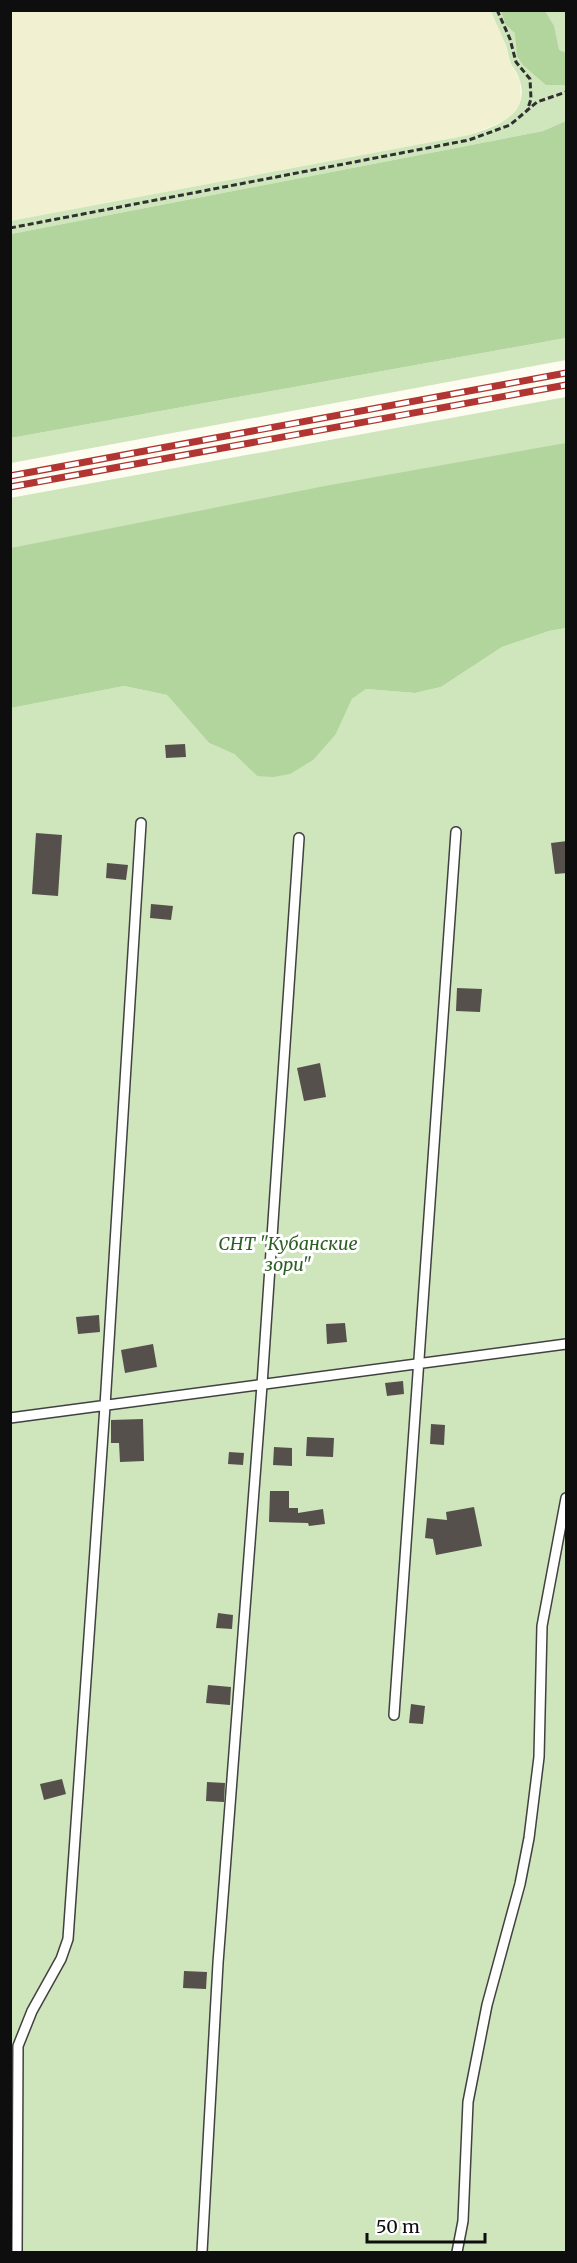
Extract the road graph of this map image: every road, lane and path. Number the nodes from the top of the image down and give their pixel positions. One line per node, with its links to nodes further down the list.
1 (497, 10): 3 (path)
2 (567, 92): 3 (path)
3 (527, 113): 4 (path)
4 (10, 228)
5 (141, 822): 11 (lane)
6 (456, 832): 9 (lane)
7 (299, 838): 10 (lane)
8 (567, 1344): 9 (lane)
9 (419, 1364): 10 (lane); 14 (lane)
10 (262, 1385): 11 (lane); 16 (lane)
11 (105, 1406): 12 (lane); 15 (lane)
12 (10, 1418)
13 (567, 1498): 17 (lane)
14 (394, 1715)
15 (17, 2253)
16 (202, 2253)
17 (457, 2253)

